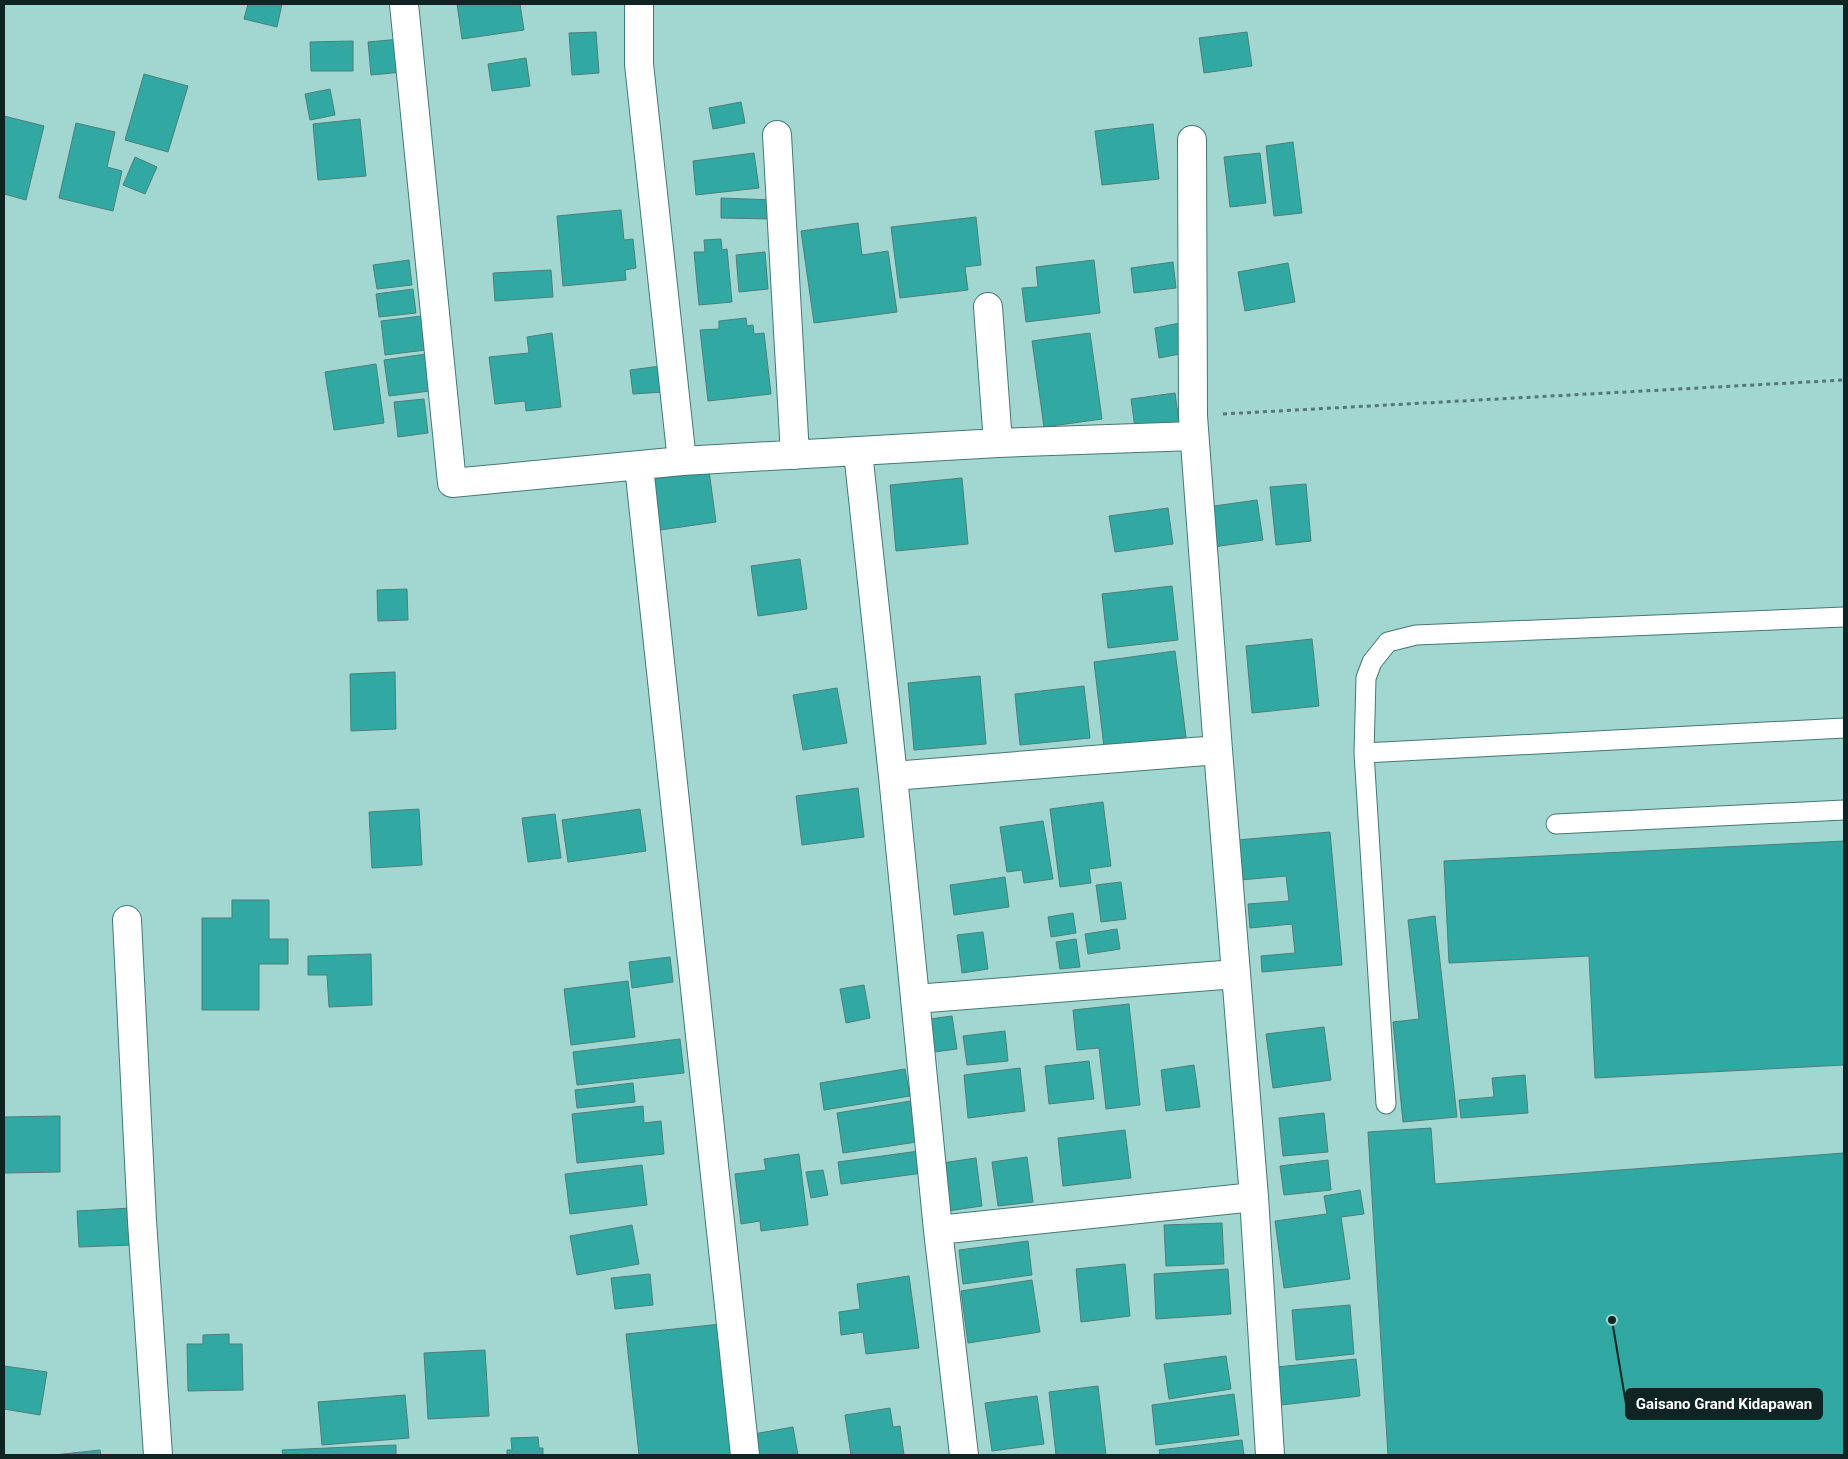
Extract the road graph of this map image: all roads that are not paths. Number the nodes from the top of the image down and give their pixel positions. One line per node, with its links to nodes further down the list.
1 (404, 4): 11 (street)
2 (639, 4): 10 (street)
3 (777, 135): 9 (street)
4 (1192, 140): 6 (street)
5 (988, 307): 7 (street)
6 (1194, 426): 7 (street); 14 (street)
7 (998, 443): 8 (street)
8 (858, 452): 9 (street); 16 (street)
9 (794, 455): 10 (street)
10 (682, 461): 11 (street)
11 (639, 466): 26 (street)
12 (1844, 617): 15 (lane)
13 (1844, 728): 15 (lane)
14 (1218, 750): 16 (street); 20 (street)
15 (1364, 753): 22 (lane)
16 (893, 776): 21 (street)
17 (1844, 810): 18 (lane)
18 (1556, 824)
19 (127, 920): 25 (street)
20 (1236, 974): 21 (street); 23 (street)
21 (915, 999): 24 (street)
22 (1386, 1104)
23 (1254, 1197): 24 (street); 28 (street)
24 (938, 1230): 27 (street)
25 (158, 1455)
26 (745, 1455)
27 (964, 1455)
28 (1270, 1455)

